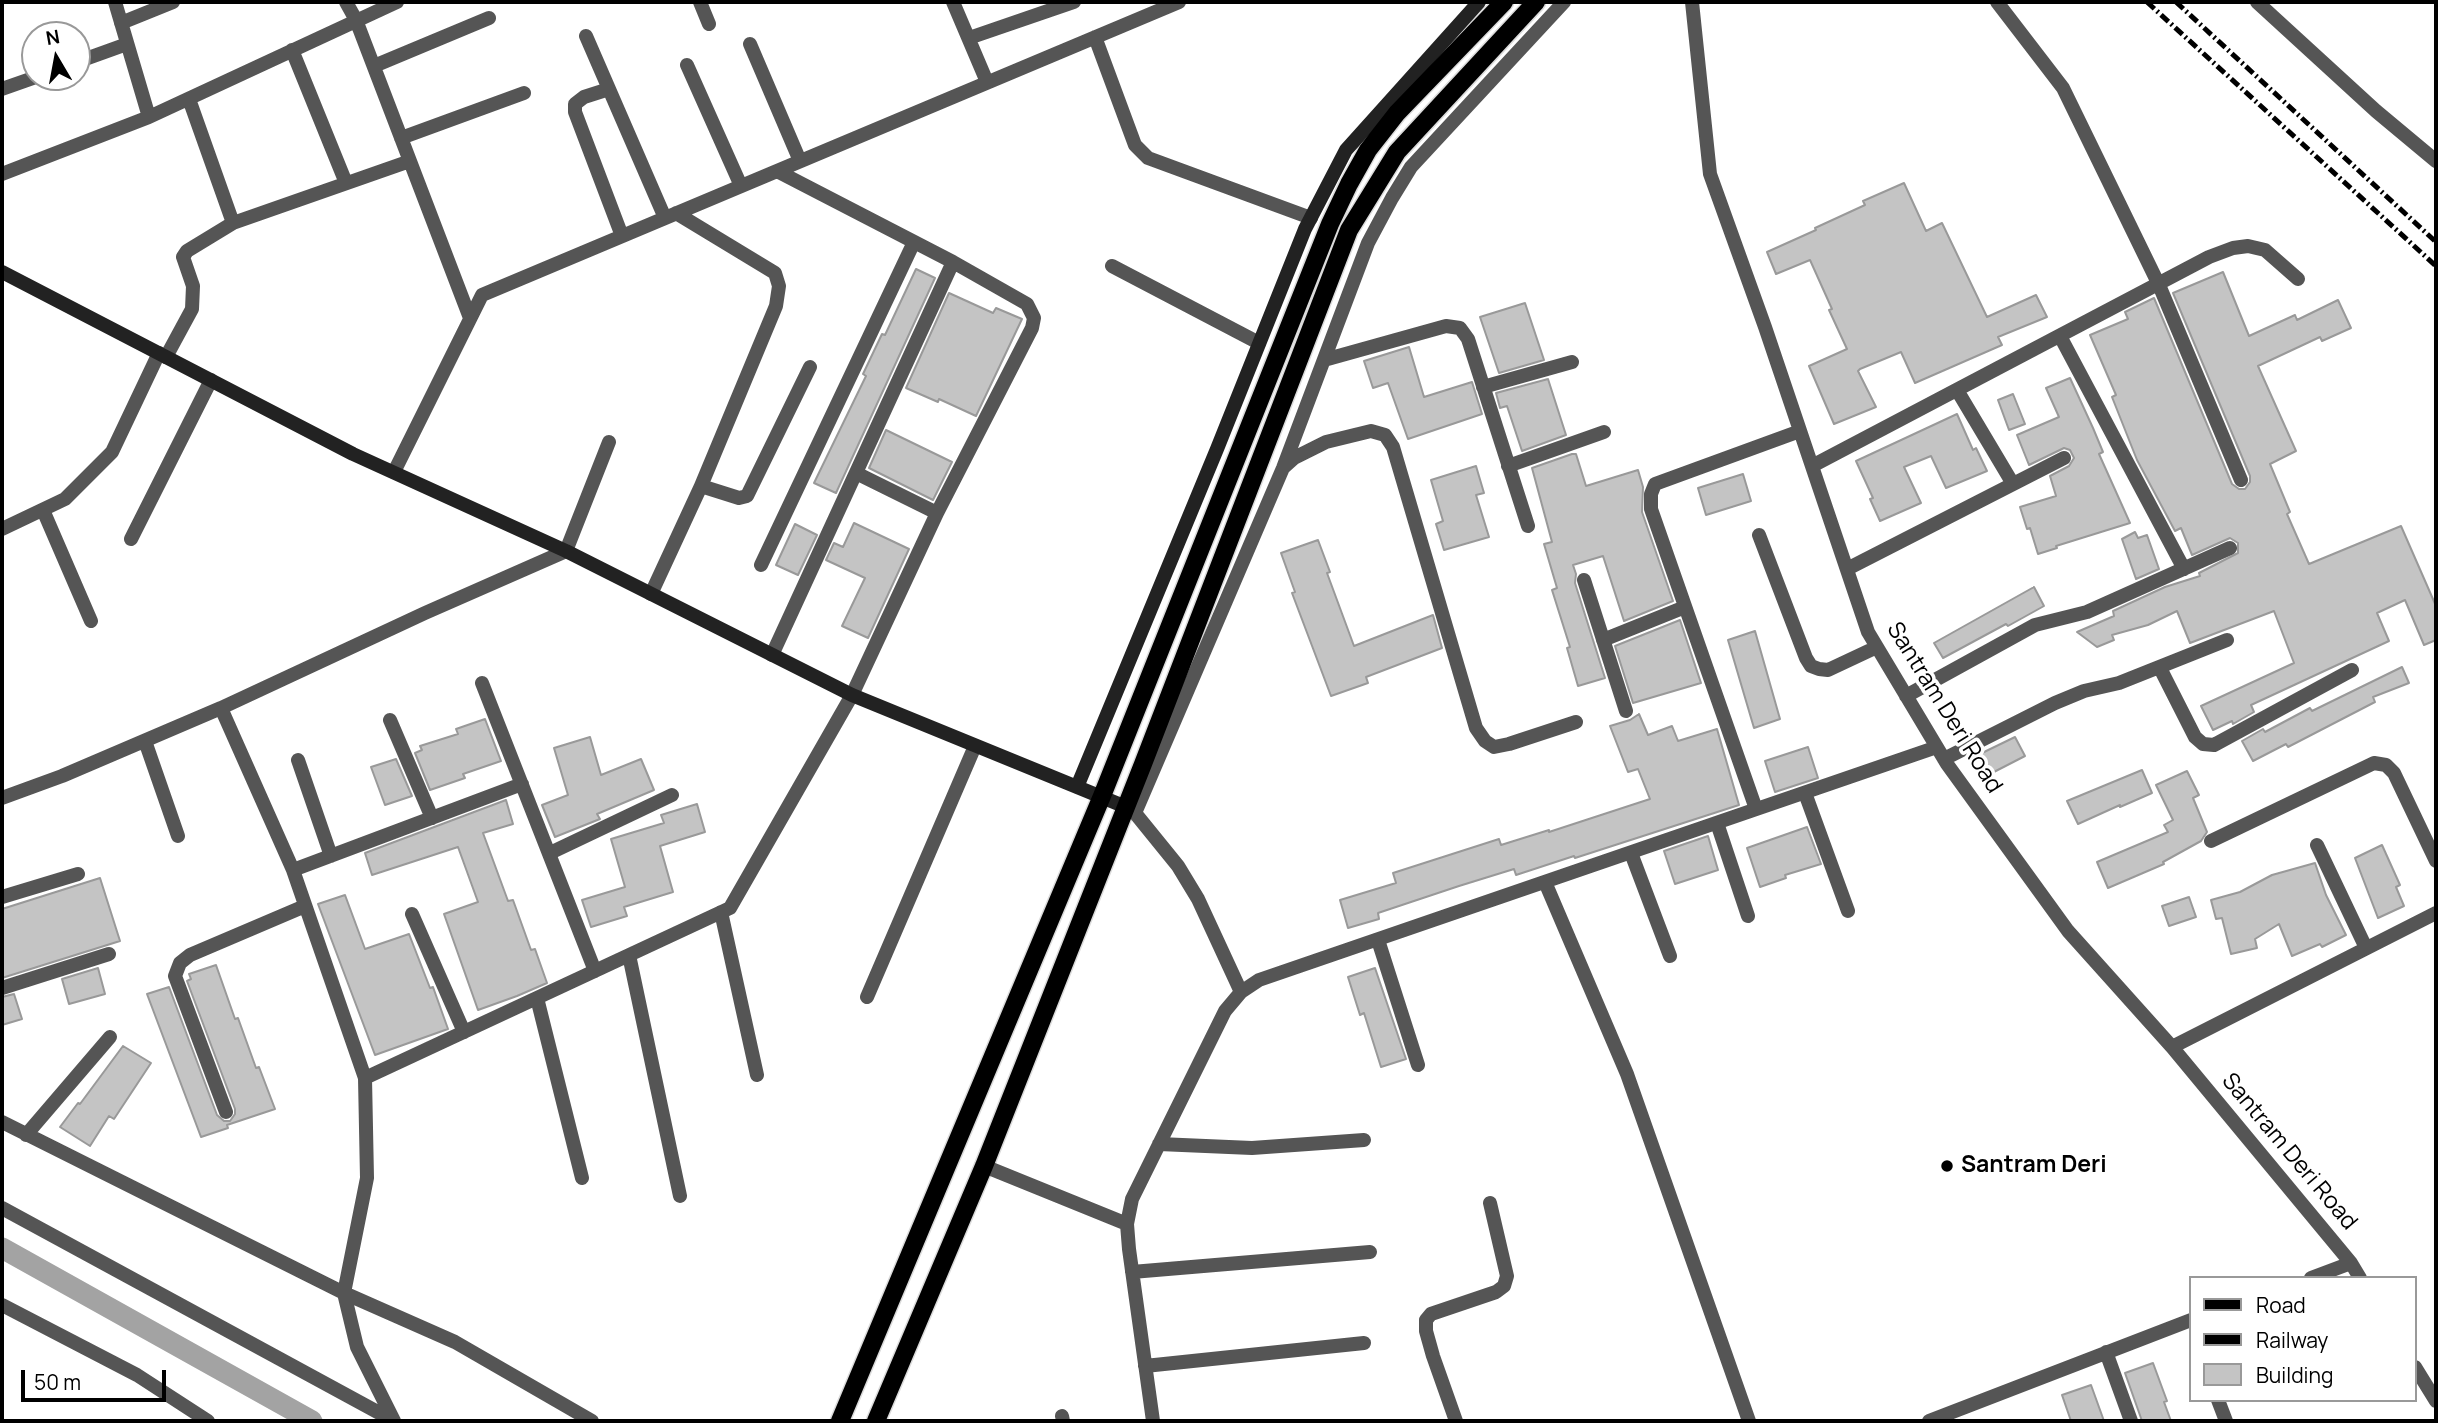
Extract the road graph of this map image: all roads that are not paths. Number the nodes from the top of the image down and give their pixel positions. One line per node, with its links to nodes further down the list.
1 (115, 2): 18 (street)
2 (173, 2): 18 (street)
3 (346, 2): 17 (street)
4 (397, 2): 17 (street)
5 (700, 2): 19 (street)
6 (953, 2): 22 (street)
7 (1073, 2): 22 (street)
8 (1179, 2): 21 (street)
9 (1479, 2): 45 (main road)
10 (1504, 2): 112 (main road)
11 (1536, 2): 114 (main road)
12 (1564, 2): 58 (street)
13 (1997, 2): 53 (street)
14 (2257, 2): 39 (street)
15 (1691, 5): 64 (street, Santram Deri Road)
16 (489, 18): 28 (street)
17 (356, 20): 25 (street); 28 (street)
18 (121, 23): 23 (street)
19 (709, 24)
20 (586, 36): 32 (street)
21 (1095, 37): 30 (street); 45 (street)
22 (969, 38): 30 (street)
23 (127, 44): 26 (street); 35 (street)
24 (750, 44): 38 (street)
25 (292, 50): 34 (street); 42 (street)
26 (91, 57)
27 (687, 65): 43 (street)
28 (374, 66): 36 (street)
29 (21, 82): 31 (street)
30 (986, 82): 38 (street)
31 (2, 89)
32 (609, 89): 44 (street); 47 (street)
33 (524, 93): 36 (street)
34 (189, 99): 35 (street); 46 (street)
35 (149, 117): 41 (street)
36 (401, 138): 37 (street)
37 (410, 161): 42 (street); 54 (street)
38 (800, 161): 40 (street)
39 (2436, 161)
40 (777, 171): 43 (street); 48 (street)
41 (2, 174)
42 (346, 183): 46 (street)
43 (741, 186): 44 (street)
44 (671, 216): 47 (street); 75 (street)
45 (1311, 218): 56 (main road)
46 (233, 223): 57 (street)
47 (622, 236): 54 (street)
48 (914, 242): 49 (street); 84 (street)
49 (953, 262): 72 (street); 77 (street)
50 (1112, 266): 56 (street)
51 (2, 272): 57 (main road)
52 (2298, 279): 53 (street)
53 (2158, 285): 55 (street); 73 (street)
54 (470, 318): 71 (street)
55 (2060, 336): 63 (street); 86 (street)
56 (1259, 343): 109 (main road)
57 (163, 355): 61 (main road); 76 (street)
58 (1324, 360): 62 (street); 70 (street)
59 (1572, 362): 62 (street)
60 (810, 367): 75 (street)
61 (211, 380): 71 (main road); 81 (street)
62 (1483, 387): 68 (street)
63 (1957, 390): 69 (street); 74 (street)
64 (1800, 431): 69 (street, Santram Deri Road); 89 (street)
65 (1604, 432): 68 (street)
66 (609, 442): 83 (street)
67 (2064, 458): 74 (street)
68 (1508, 466): 78 (street)
69 (1812, 466): 85 (street, Santram Deri Road)
70 (1283, 468): 103 (street); 114 (street)
71 (394, 472): 83 (main road)
72 (856, 473): 77 (street); 94 (street)
73 (2241, 480)
74 (2013, 484): 85 (street)
75 (701, 486): 88 (street)
76 (43, 510): 79 (street); 90 (street)
77 (937, 513): 98 (street)
78 (1528, 527)
79 (2, 529)
80 (1759, 535): 93 (street)
81 (131, 539)
82 (2230, 548): 86 (street)
83 (566, 551): 88 (main road); 100 (street)
84 (761, 565)
85 (1846, 569): 93 (street, Santram Deri Road)
86 (2184, 569): 99 (street)
87 (1584, 580): 91 (street)
88 (651, 594): 94 (main road)
89 (1685, 607): 91 (street); 115 (street)
90 (91, 621)
91 (1603, 640): 101 (street)
92 (2227, 640): 95 (street)
93 (1877, 648): 99 (street, Santram Deri Road)
94 (772, 654): 98 (main road)
95 (2160, 668): 96 (street); 106 (street)
96 (2352, 670)
97 (482, 683): 108 (street)
98 (852, 695): 105 (main road); 131 (street)
99 (1906, 696): 106 (street, Santram Deri Road)
100 (221, 708): 104 (street); 125 (street)
101 (1626, 711)
102 (390, 720): 116 (street)
103 (1576, 722)
104 (145, 741): 113 (street); 118 (street)
105 (975, 746): 109 (main road); 143 (street)
106 (1940, 753): 110 (street); 147 (street, Santram Deri Road)
107 (298, 760): 123 (street)
108 (522, 783): 116 (street); 121 (street)
109 (1077, 787): 112 (main road)
110 (1805, 793): 115 (street); 130 (street)
111 (673, 795): 121 (street)
112 (1102, 796): 114 (main road); 179 (main road)
113 (2, 798)
114 (1130, 810): 142 (street); 156 (main road)
115 (1756, 810): 117 (street)
116 (432, 818): 123 (street)
117 (1717, 823): 122 (street); 134 (street)
118 (178, 836)
119 (2211, 841): 124 (street)
120 (2317, 845): 136 (street)
121 (550, 853): 140 (street)
122 (1631, 853): 127 (street); 139 (street)
123 (331, 856): 125 (street)
124 (2436, 861)
125 (293, 870): 129 (street)
126 (79, 874): 128 (street)
127 (1545, 882): 135 (street); 183 (street)
128 (2, 897)
129 (305, 906): 150 (street); 151 (street)
130 (1848, 911)
131 (721, 912): 138 (street); 149 (street)
132 (2436, 913): 136 (street)
133 (412, 914): 145 (street)
134 (1748, 916)
135 (1378, 940): 142 (street); 148 (street)
136 (2366, 948): 147 (street)
137 (109, 954): 141 (street)
138 (629, 956): 140 (street); 158 (street)
139 (1670, 956)
140 (595, 971): 144 (street)
141 (2, 988)
142 (1241, 992): 155 (street)
143 (867, 997)
144 (537, 998): 145 (street); 157 (street)
145 (464, 1032): 150 (street)
146 (110, 1037): 153 (street)
147 (2172, 1047): 163 (street, Santram Deri Road)
148 (1418, 1065)
149 (757, 1075)
150 (365, 1078): 167 (street)
151 (226, 1112)
152 (2, 1122): 153 (street)
153 (26, 1135): 167 (street)
154 (1364, 1140): 155 (street)
155 (1159, 1144): 161 (street)
156 (984, 1166): 161 (street); 180 (main road)
157 (582, 1178)
158 (680, 1196)
159 (1490, 1203): 182 (street)
160 (2, 1208): 177 (street)
161 (1128, 1224): 164 (street)
162 (1370, 1252): 164 (street)
163 (2351, 1263): 165 (street); 166 (street, Santram Deri Road)
164 (1132, 1272): 172 (street)
165 (2316, 1276)
166 (2359, 1276)
167 (344, 1293): 177 (street); 178 (street)
168 (2, 1305): 176 (street)
169 (2190, 1325): 171 (street)
170 (1364, 1343): 172 (street)
171 (2106, 1352): 184 (street); 185 (street)
172 (1145, 1366): 181 (street)
173 (2417, 1370): 174 (street)
174 (2436, 1401)
175 (2219, 1402): 186 (street)
176 (208, 1421)
177 (394, 1421)
178 (592, 1421)
179 (839, 1421)
180 (876, 1421)
181 (1153, 1421)
182 (1456, 1421)
183 (1749, 1421)
184 (1929, 1421)
185 (2131, 1421)
186 (2226, 1421)

